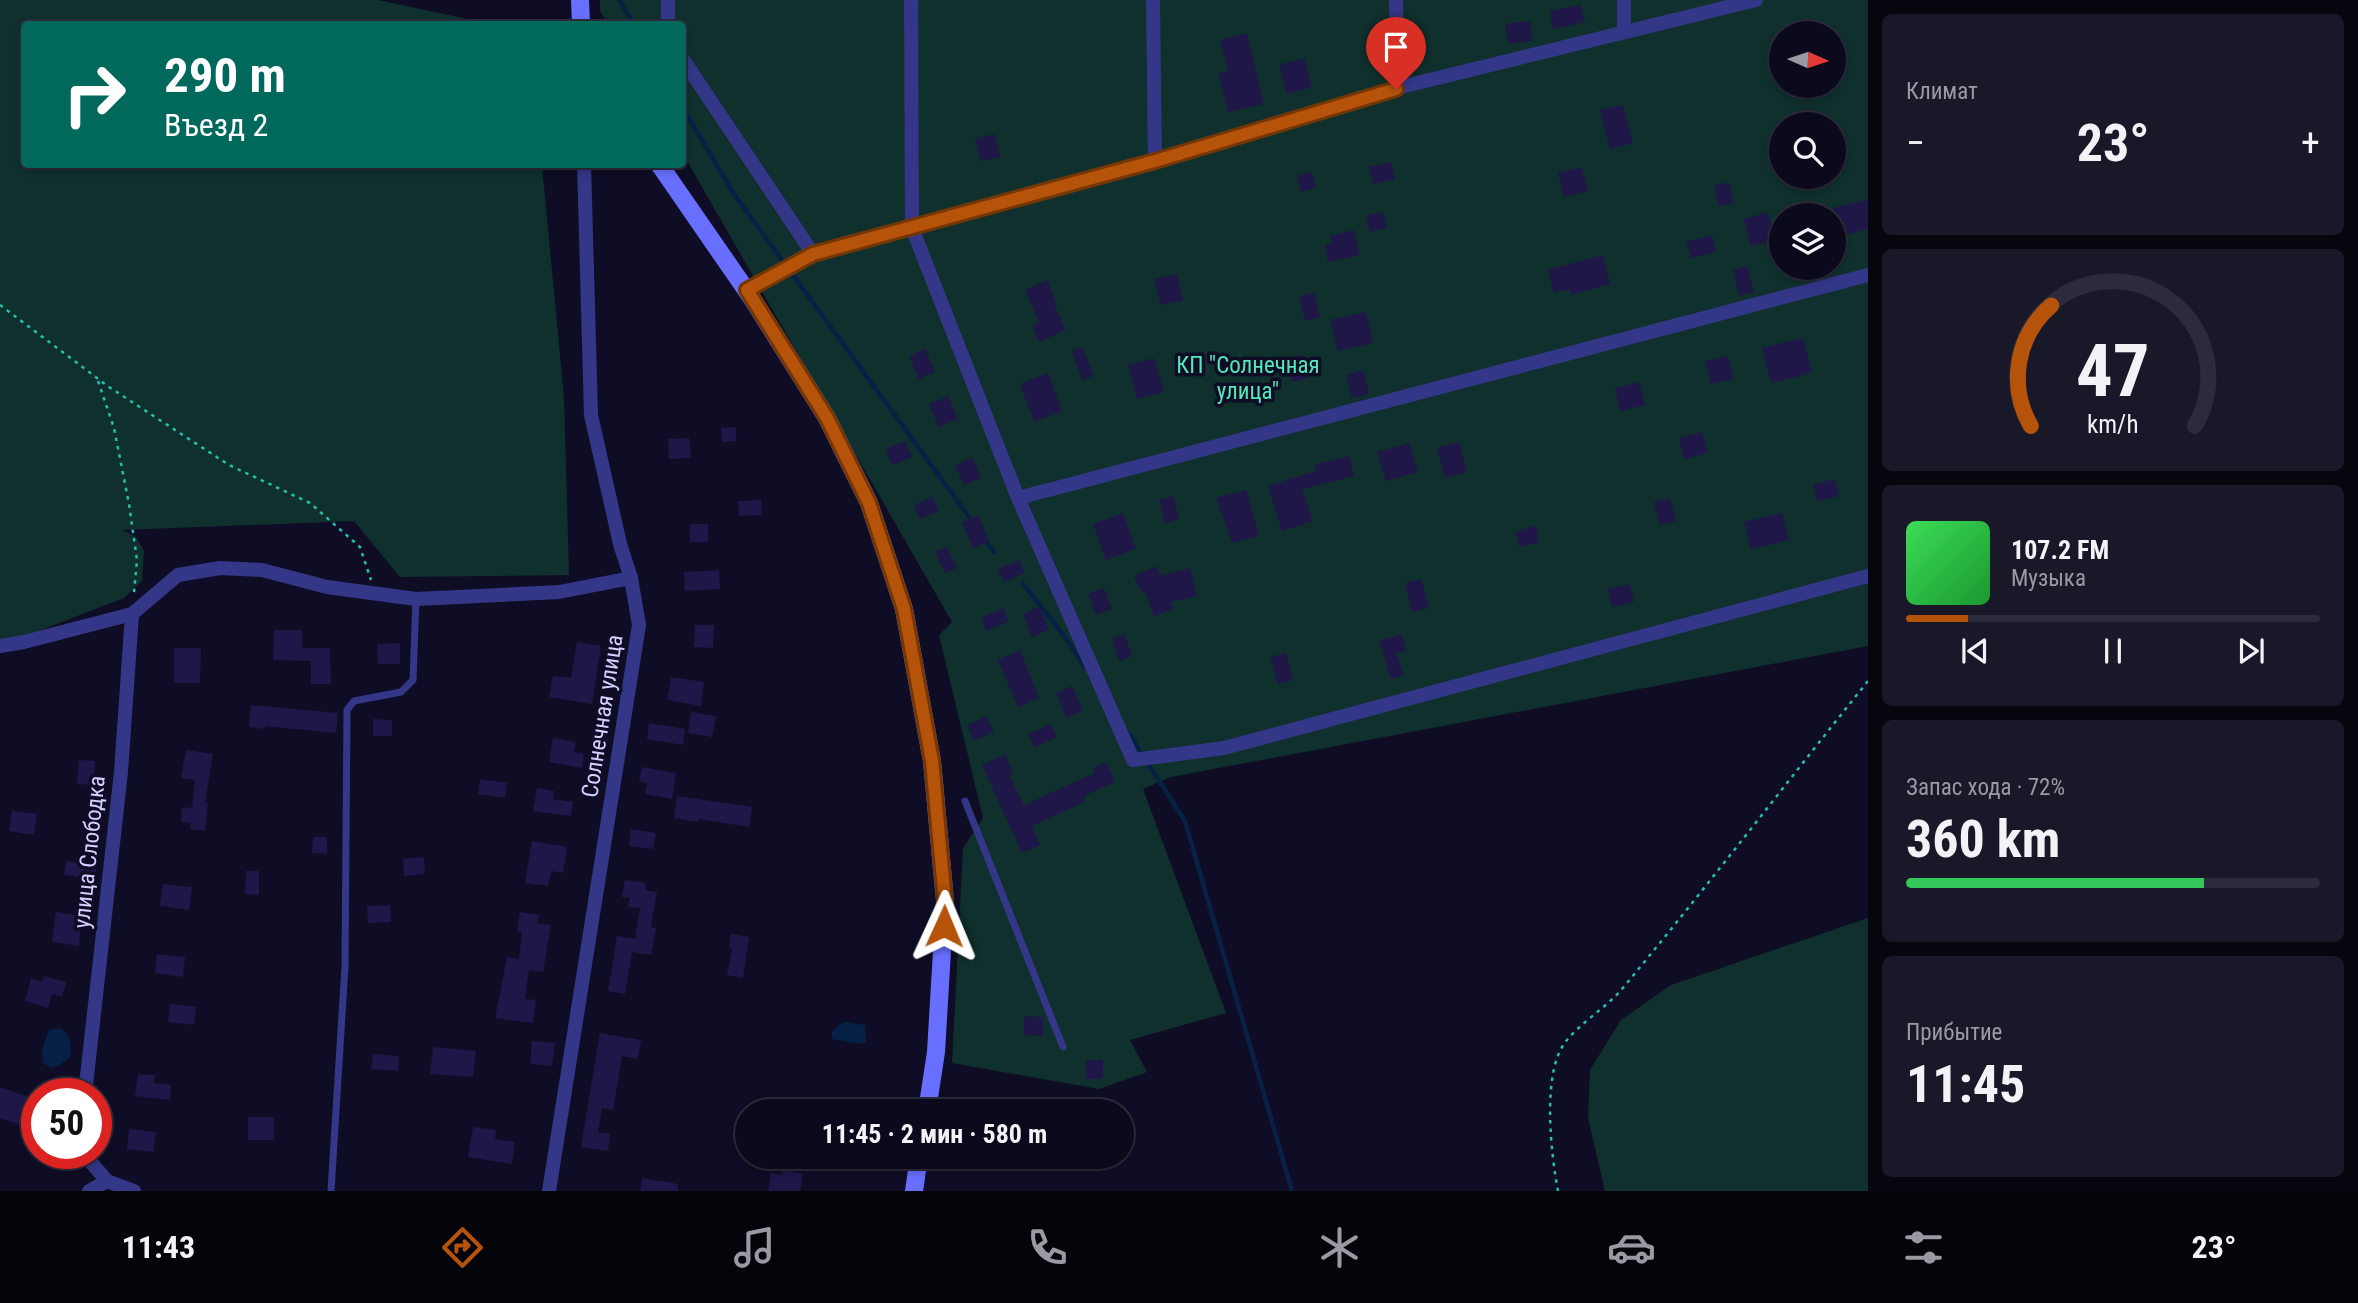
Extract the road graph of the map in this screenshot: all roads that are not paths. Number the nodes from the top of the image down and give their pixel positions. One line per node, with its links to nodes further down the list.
1 (580, 0): 8 (main road)
2 (668, 0): 9 (street)
3 (911, 0): 16 (street)
4 (1153, 0): 13 (street)
5 (1396, 0): 12 (street)
6 (1624, 0): 10 (street)
7 (1756, 0): 10 (street)
8 (581, 21)
9 (668, 21)
10 (1624, 31): 12 (street)
11 (686, 64): 17 (street)
12 (1396, 89): 13 (street)
13 (1155, 161): 16 (street)
14 (584, 168): 22 (street, Солнечная улица)
15 (662, 168): 19 (main road)
16 (912, 228): 17 (street); 20 (street)
17 (813, 254): 19 (street)
18 (1868, 275): 20 (street)
19 (747, 290): 29 (main road)
20 (1018, 498): 21 (street)
21 (1868, 576)
22 (631, 578): 23 (street); 36 (street, Солнечная улица)
23 (416, 599): 24 (street); 35 (lane)
24 (132, 614): 25 (street); 28 (street, улица Слободка)
25 (0, 646)
26 (965, 801): 27 (lane)
27 (1063, 1047)
28 (87, 1078)
29 (929, 1099)
30 (97, 1169): 32 (street)
31 (917, 1169): 37 (main road)
32 (107, 1181): 33 (street); 34 (street)
33 (89, 1191)
34 (135, 1191)
35 (331, 1191)
36 (549, 1191)
37 (914, 1191)

